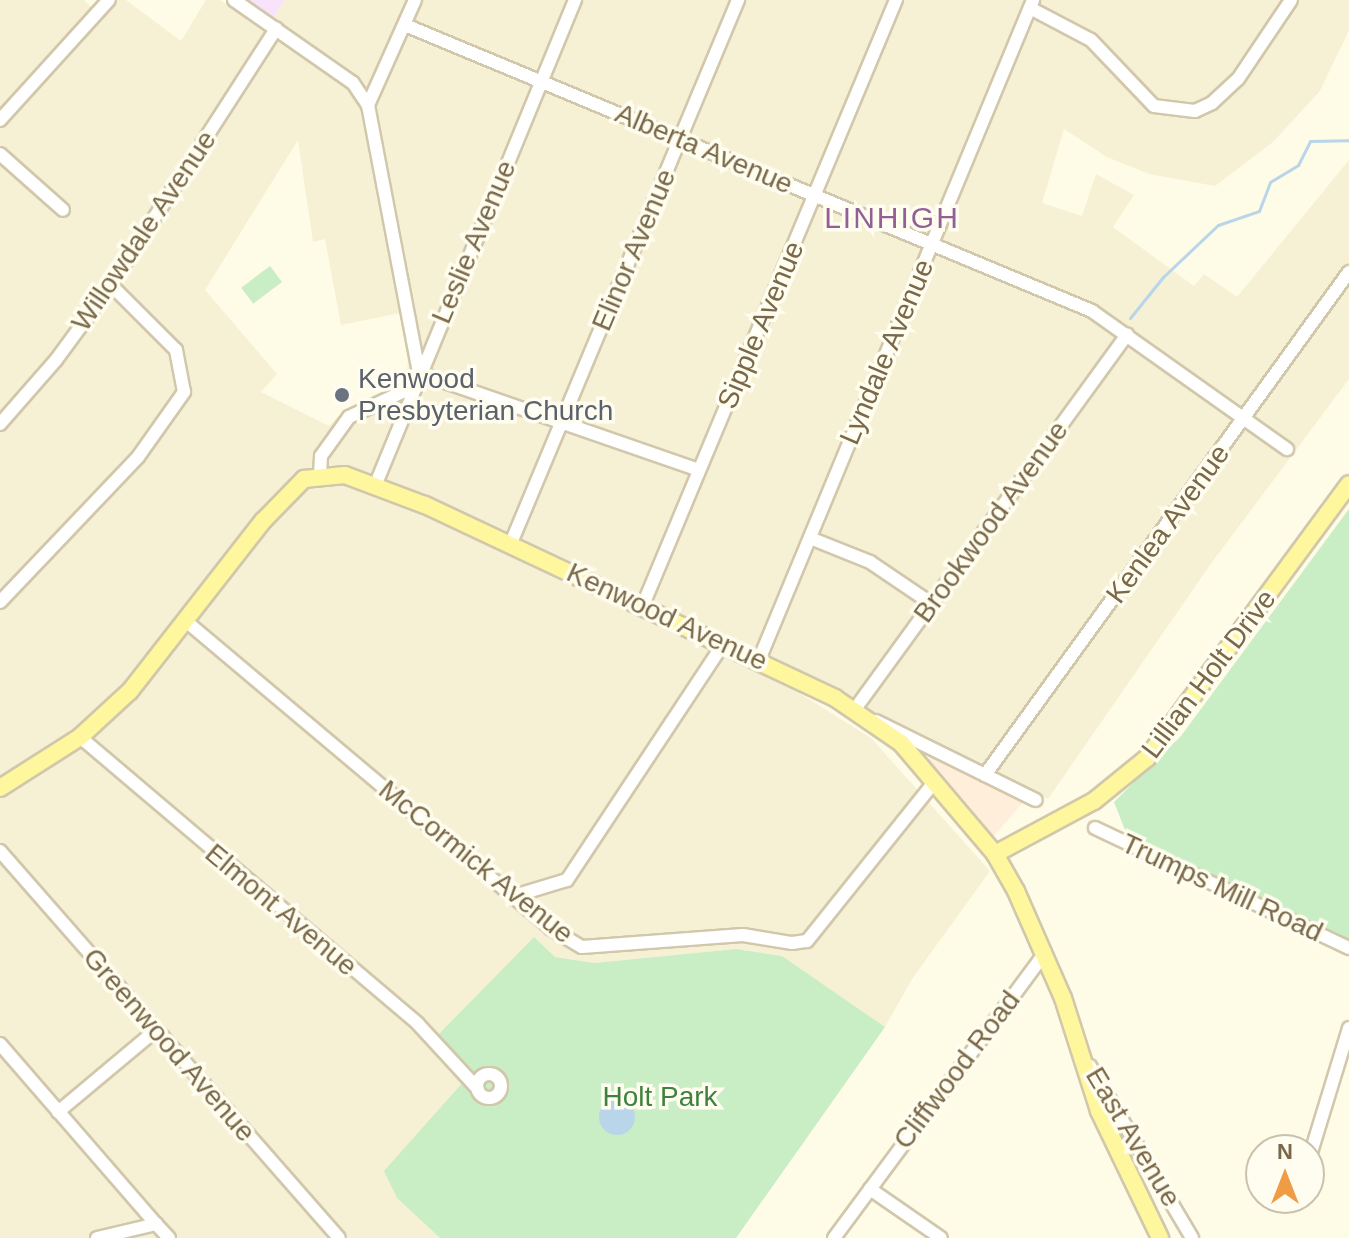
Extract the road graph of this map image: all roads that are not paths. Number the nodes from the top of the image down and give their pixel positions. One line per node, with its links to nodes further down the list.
1 (109, 0): 13 (street)
2 (234, 0): 10 (street)
3 (415, 0): 9 (street)
4 (575, 0): 11 (street, Leslie Avenue)
5 (738, 0): 14 (street, Elinor Avenue)
6 (896, 0): 16 (street, Sipple Avenue)
7 (1287, 1): 8 (street)
8 (1031, 4): 18 (street, Lyndale Avenue)
9 (405, 25): 11 (street, Alberta Avenue); 12 (street)
10 (276, 29): 12 (street); 20 (street, Willowdale Avenue)
11 (541, 81): 14 (street, Alberta Avenue); 22 (street, Leslie Avenue)
12 (368, 105): 22 (street)
13 (0, 120)
14 (680, 139): 16 (street, Alberta Avenue); 25 (street, Elinor Avenue)
15 (0, 154): 17 (street)
16 (815, 195): 18 (street, Alberta Avenue); 28 (street, Sipple Avenue)
17 (63, 210)
18 (932, 243): 21 (street, Alberta Avenue); 32 (street, Lyndale Avenue)
19 (1349, 272): 24 (street, Kenlea Avenue)
20 (111, 285): 26 (street, Willowdale Avenue); 34 (street)
21 (1127, 334): 24 (street, Alberta Avenue); 35 (street, Brookwood Avenue)
22 (419, 373): 23 (street, Leslie Avenue); 25 (street)
23 (413, 387): 29 (street); 31 (street, Leslie Avenue)
24 (1244, 419): 27 (street, Alberta Avenue); 43 (street, Kenlea Avenue)
25 (562, 422): 28 (street); 33 (street, Elinor Avenue)
26 (0, 424)
27 (1287, 449)
28 (699, 470): 36 (street, Sipple Avenue)
29 (320, 475): 31 (main road, Kenwood Avenue); 37 (main road)
30 (1349, 484): 49 (main road, Lillian Holt Drive)
31 (375, 486): 33 (main road, Kenwood Avenue)
32 (810, 538): 35 (street); 39 (street, Lyndale Avenue)
33 (511, 543): 36 (main road, Kenwood Avenue)
34 (0, 602)
35 (932, 604): 40 (street, Brookwood Avenue)
36 (643, 605): 38 (main road, Kenwood Avenue)
37 (187, 622): 42 (main road); 50 (street, McCormick Avenue)
38 (723, 644): 39 (main road, Kenwood Avenue); 50 (street)
39 (759, 660): 40 (main road, Kenwood Avenue)
40 (855, 709): 41 (main road, Kenwood Avenue)
41 (872, 720): 43 (street); 44 (main road, Kenwood Avenue)
42 (80, 737): 45 (main road); 57 (street, Elmont Avenue)
43 (985, 775): 46 (street)
44 (935, 781): 49 (main road, Kenwood Avenue); 50 (street, McCormick Avenue)
45 (0, 788)
46 (1036, 800)
47 (1095, 828): 51 (street, Trumps Mill Road)
48 (0, 851): 54 (street, Greenwood Avenue)
49 (995, 854): 52 (main road, Kenwood Avenue)
50 (514, 896)
51 (1349, 948)
52 (1045, 953): 55 (main road, Kenwood Avenue); 60 (street, Cliffwood Road)
53 (1349, 1028): 59 (street)
54 (156, 1030): 58 (street); 64 (street, Greenwood Avenue)
55 (1075, 1036): 67 (main road, Kenwood Avenue); 68 (street, East Avenue)
56 (0, 1044): 58 (street)
57 (478, 1089)
58 (58, 1112): 61 (street)
59 (1317, 1134)
60 (870, 1189): 65 (street, Cliffwood Road); 66 (street)
61 (156, 1224): 62 (street); 63 (street)
62 (97, 1238)
63 (169, 1238)
64 (339, 1238)
65 (834, 1238)
66 (941, 1238)
67 (1160, 1238)
68 (1192, 1238)

